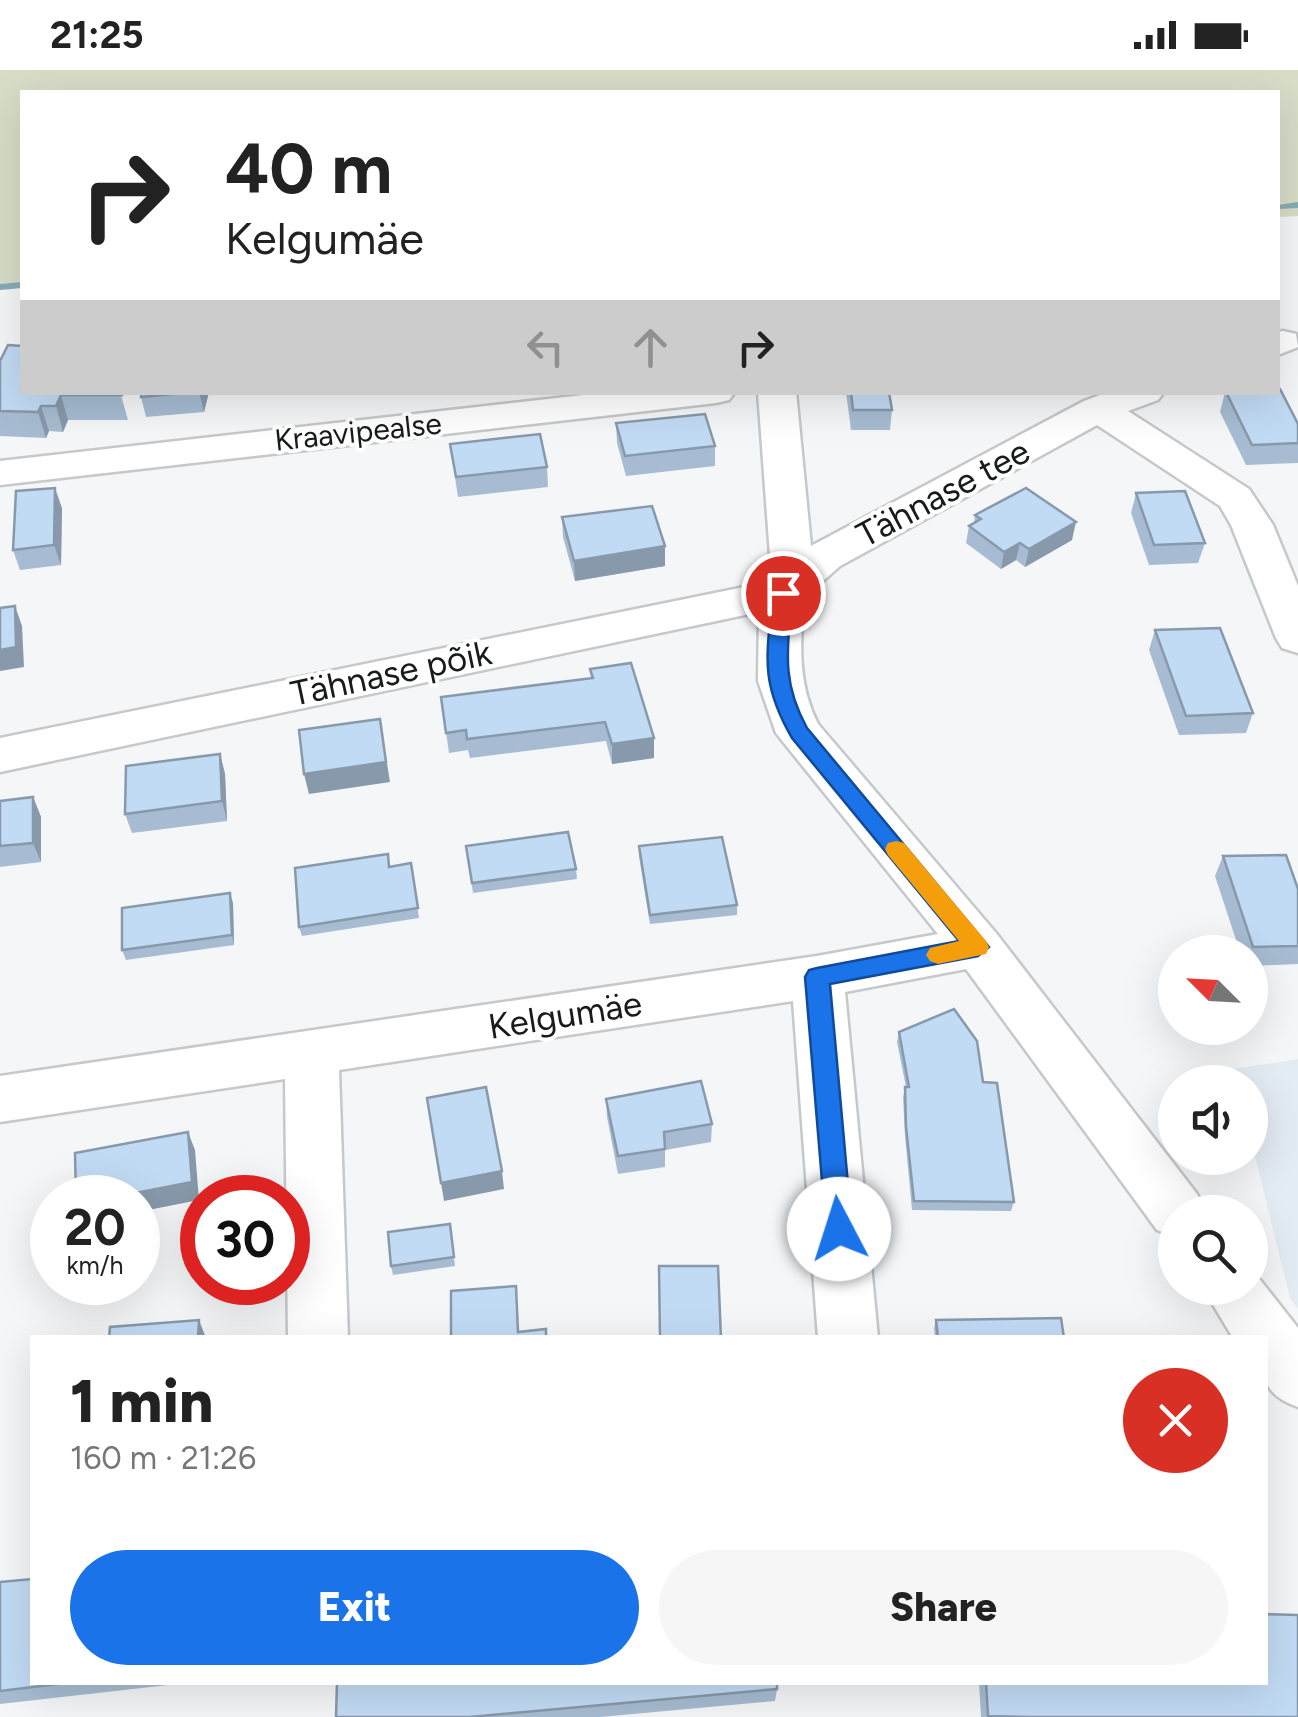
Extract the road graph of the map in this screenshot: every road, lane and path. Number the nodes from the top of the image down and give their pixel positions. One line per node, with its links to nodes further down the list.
1 (689, 395): 5 (street, Kraavipealse)
2 (777, 395): 6 (street)
3 (1137, 395): 4 (street, Tähnase tee)
4 (1098, 409): 6 (street, Tähnase tee); 7 (street)
5 (0, 473)
6 (783, 593): 8 (street, Tähnase põik); 9 (street)
7 (1298, 638)
8 (0, 755)
9 (978, 947): 10 (street, Kelgumäe); 13 (street)
10 (817, 977): 11 (street, Kelgumäe); 16 (street)
11 (312, 1053): 12 (street, Kelgumäe); 15 (street)
12 (0, 1100)
13 (1164, 1195)
14 (1245, 1305): 17 (street)
15 (318, 1335)
16 (848, 1335)
17 (1267, 1335)
18 (1268, 1336): 19 (street)
19 (1298, 1378)

